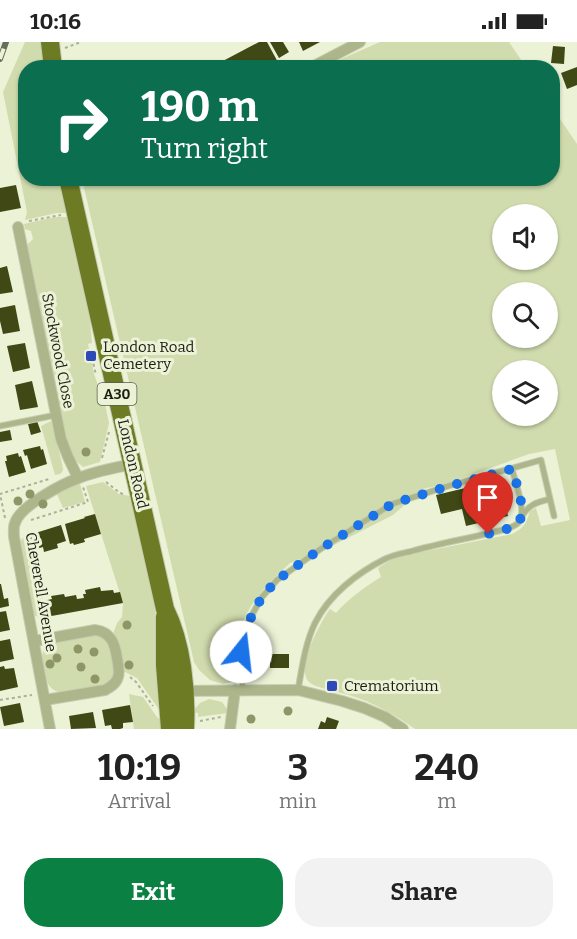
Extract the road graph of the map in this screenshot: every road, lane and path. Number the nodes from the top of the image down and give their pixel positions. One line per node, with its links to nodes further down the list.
1 (50, 42): 3 (highway)
2 (360, 42): 4 (street)
3 (52, 60)
4 (325, 60)
5 (70, 186): 6 (highway, London Road / A30)
6 (76, 215): 7 (path); 13 (highway, London Road / A30)
7 (18, 227): 10 (street, Stockwood Close)
8 (92, 358): 9 (path)
9 (99, 384)
10 (56, 415): 12 (lane); 16 (street, Stockwood Close)
11 (111, 424): 15 (path)
12 (0, 426)
13 (133, 464): 15 (street, Cheverell Avenue); 17 (highway, London Road / A30)
14 (512, 469): 18 (lane); 19 (lane); 22 (lane)
15 (99, 472): 16 (street, Cheverell Avenue); 17 (path)
16 (78, 478): 21 (street, Cheverell Avenue)
17 (139, 491): 24 (highway, London Road / A30)
18 (550, 499): 19 (lane); 20 (lane)
19 (522, 516): 23 (lane)
20 (554, 516)
21 (34, 641): 25 (street, Cheverell Avenue); 25 (street)
22 (239, 690): 23 (street); 24 (street); 30 (street)
23 (298, 690): 31 (street)
24 (175, 691): 28 (highway, London Road / A30); 29 (highway, London Road / A30)
25 (45, 696): 26 (path); 27 (street, Cheverell Avenue)
26 (0, 700)
27 (50, 729)
28 (170, 729)
29 (185, 729)
30 (230, 729)
31 (403, 729)

